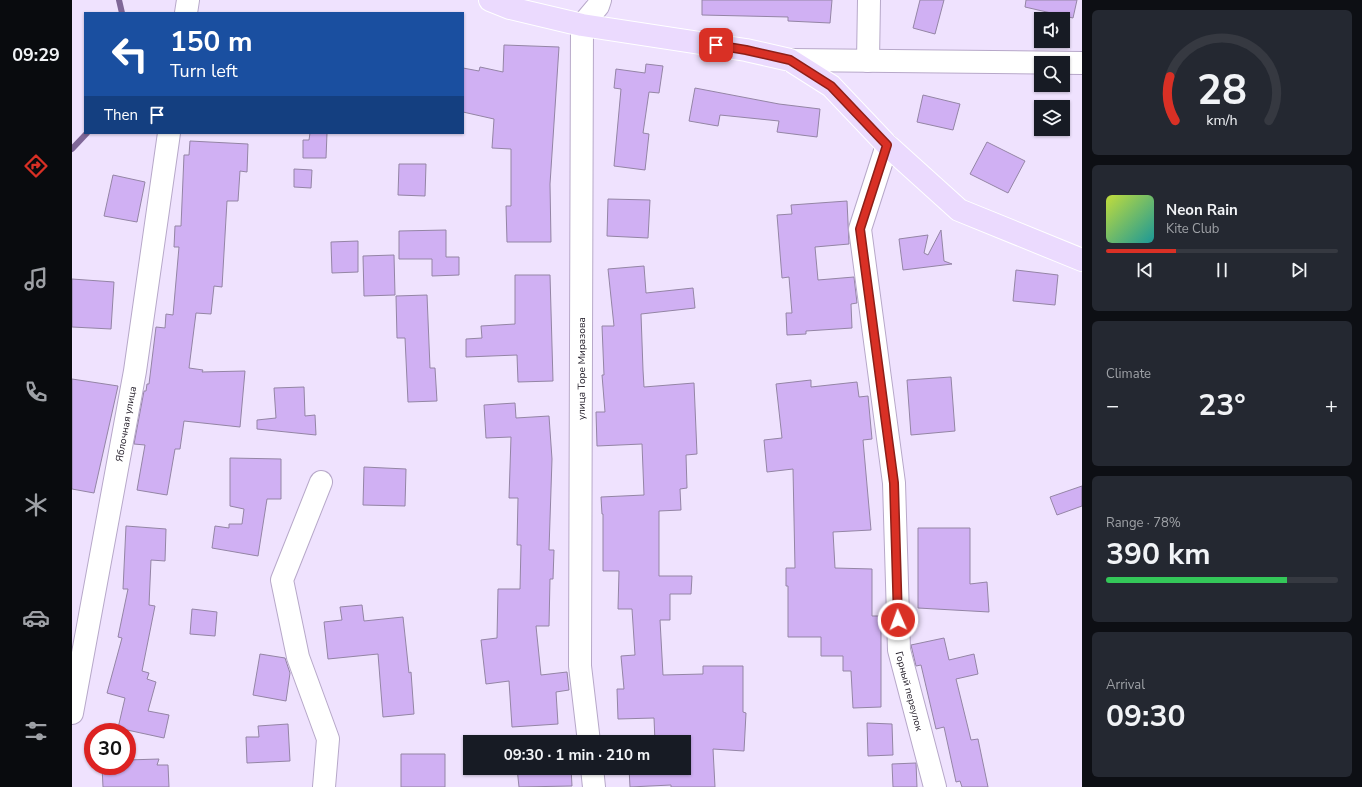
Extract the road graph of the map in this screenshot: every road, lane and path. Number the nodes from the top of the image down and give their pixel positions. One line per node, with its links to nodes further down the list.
1 (188, 0): 5 (street)
2 (490, 0): 6 (main road)
3 (600, 0): 6 (street)
4 (869, 0): 8 (street)
5 (186, 12)
6 (582, 25): 7 (main road); 15 (street, улица Торе Миразова)
7 (790, 60): 8 (street); 11 (main road)
8 (868, 61): 9 (street)
9 (1082, 63)
10 (169, 134): 14 (street, Яблочная улица)
11 (887, 145): 12 (main road); 19 (street, Горный переулок)
12 (1082, 260)
13 (321, 482): 17 (street)
14 (72, 712)
15 (588, 735)
16 (593, 775): 18 (street)
17 (324, 787)
18 (594, 787)
19 (935, 787)

